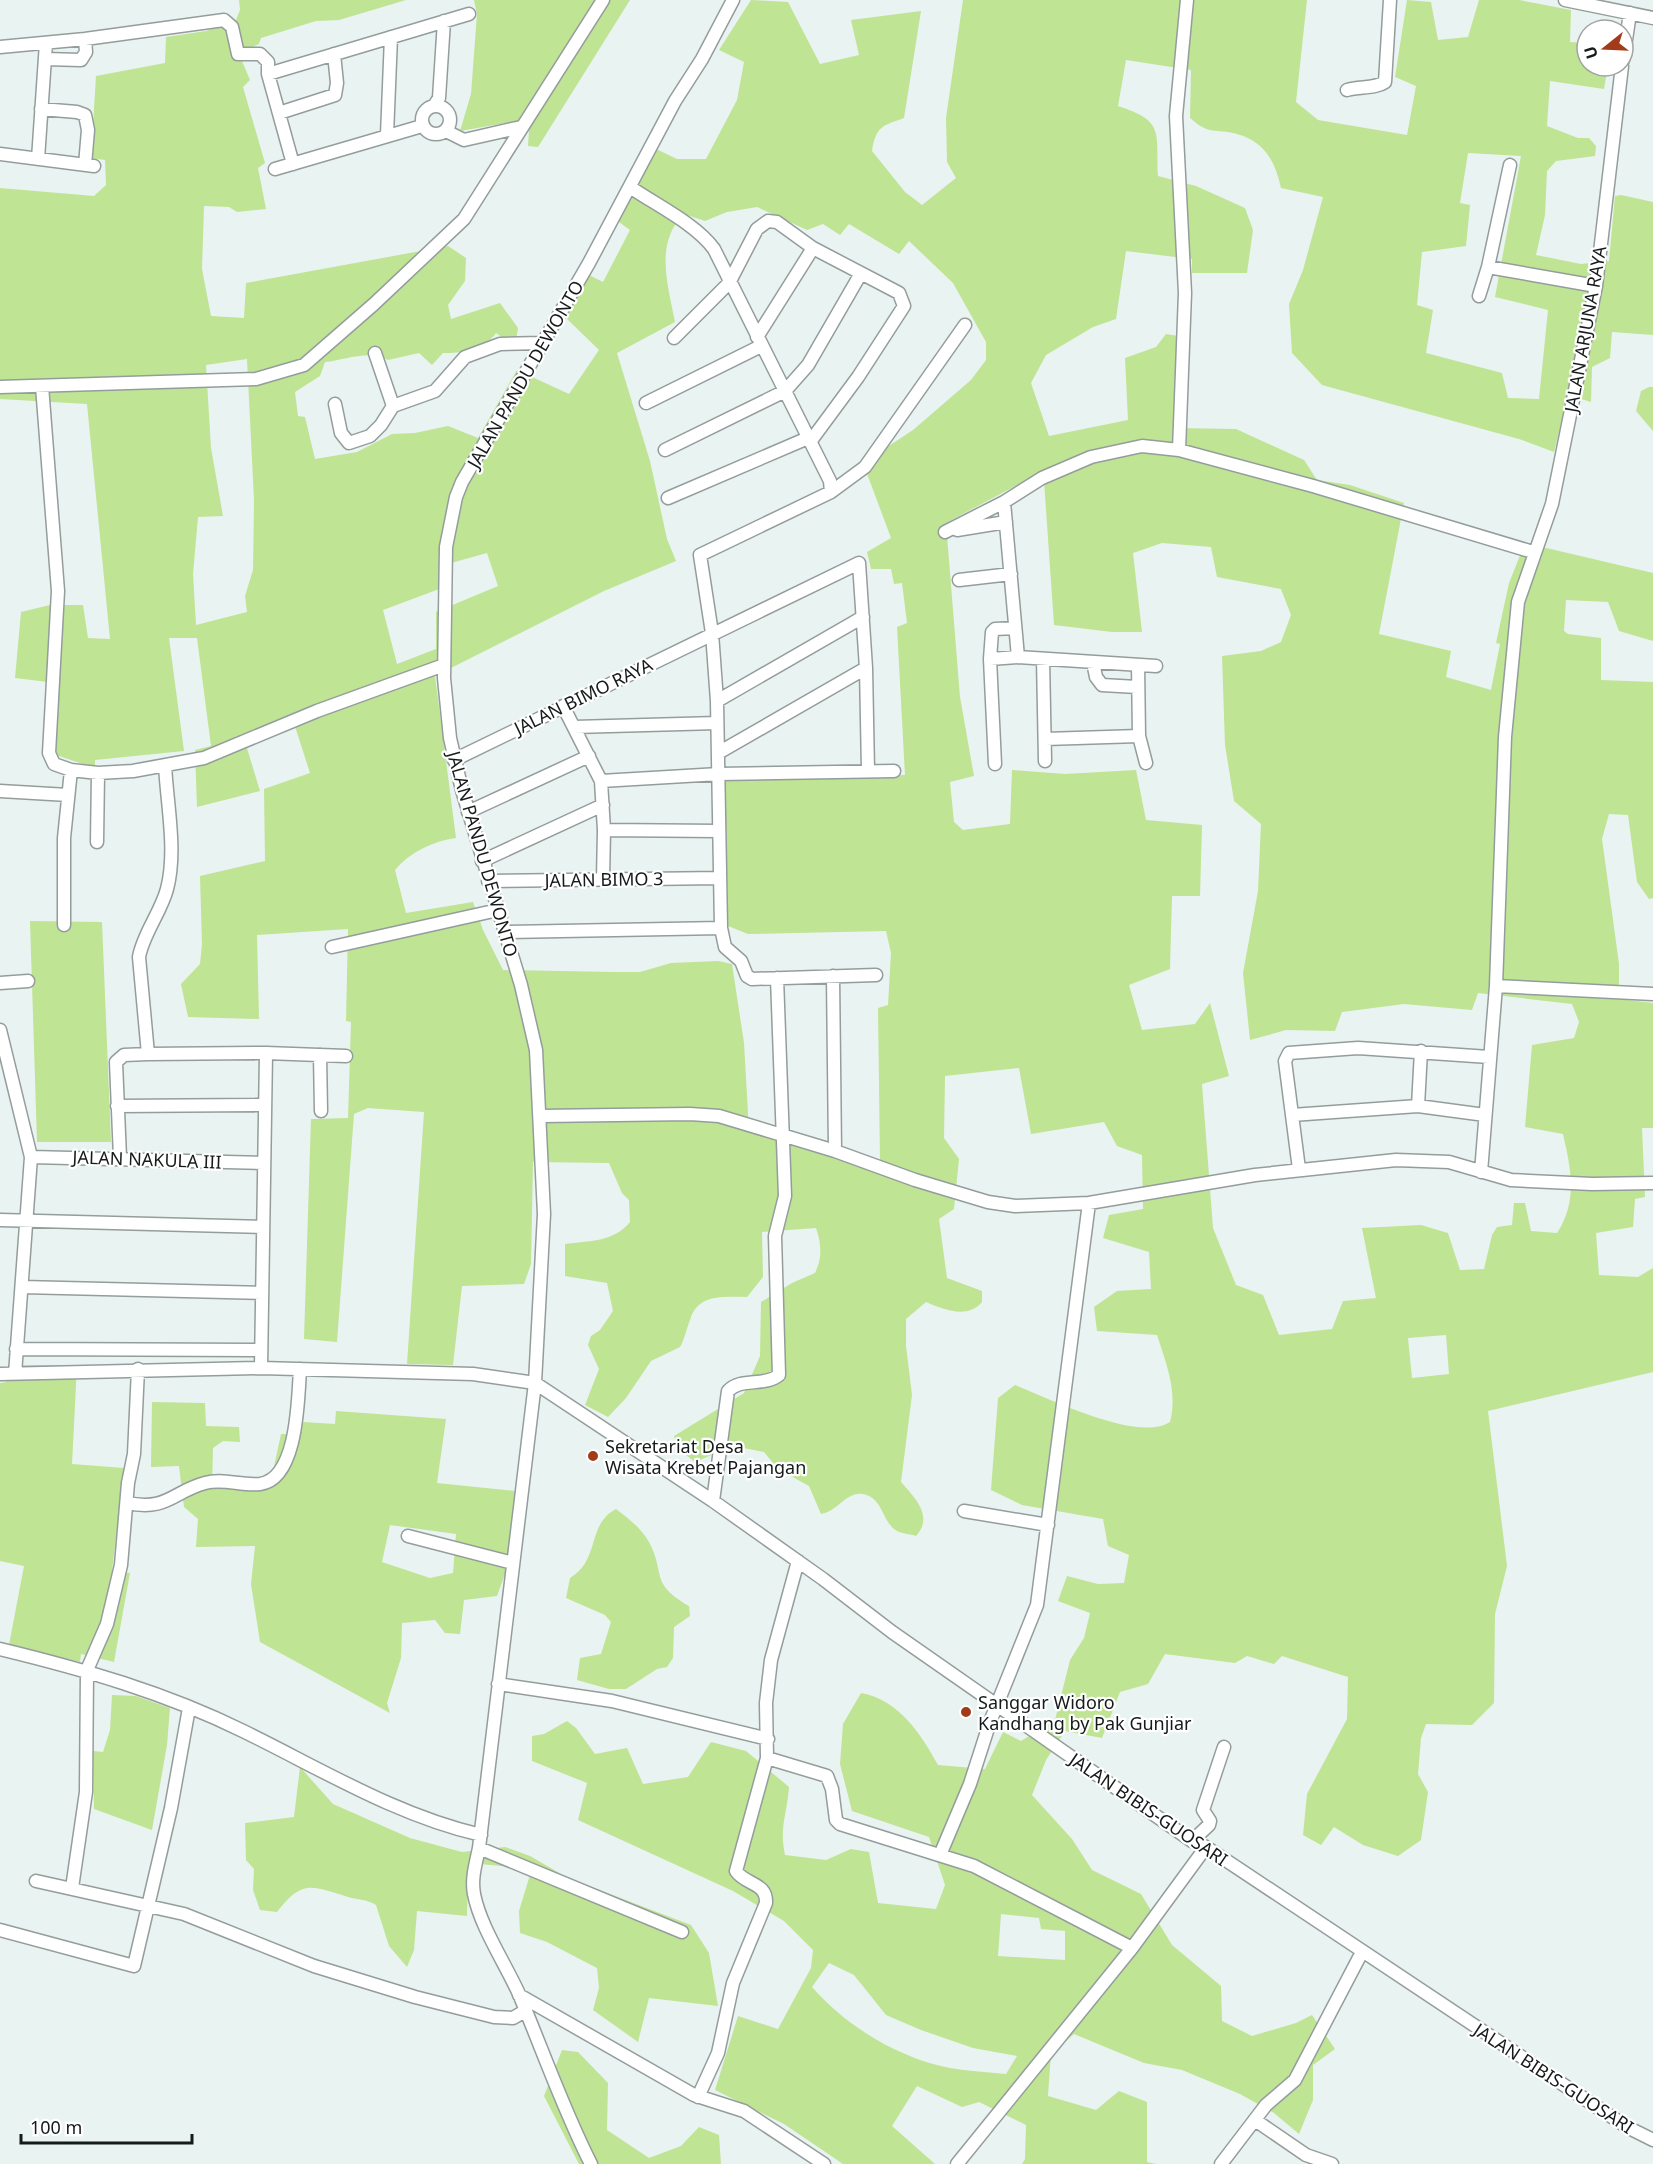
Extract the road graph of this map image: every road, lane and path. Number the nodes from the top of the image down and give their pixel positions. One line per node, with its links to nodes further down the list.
1 (603, 0): 25 (street)
2 (733, 0): 33 (street, JALAN PANDU DEWONTO)
3 (1187, 0): 53 (street)
4 (1390, 0): 20 (street)
5 (1565, 0): 6 (street)
6 (1582, 2): 7 (street)
7 (1630, 13): 9 (street); 10 (street)
8 (469, 14): 11 (street)
9 (1629, 18)
10 (1653, 18)
11 (444, 21): 12 (street); 21 (street)
12 (391, 37): 16 (street); 27 (street)
13 (85, 39): 14 (street); 17 (street); 18 (street)
14 (46, 43): 15 (street); 17 (street)
15 (0, 47)
16 (334, 54): 18 (street); 23 (street)
17 (45, 59): 22 (street)
18 (268, 74): 23 (street)
19 (1621, 78): 38 (street, JALAN ARJUNA RAYA)
20 (1347, 90)
21 (434, 105): 24 (street); 26 (street)
22 (41, 110): 29 (street); 29 (street)
23 (279, 113): 30 (street)
24 (422, 126): 26 (street); 27 (street)
25 (521, 127): 26 (street); 45 (street)
26 (446, 131)
27 (387, 135): 30 (street)
28 (0, 154): 29 (street)
29 (38, 159)
30 (293, 164): 32 (street)
31 (1510, 165): 35 (street)
32 (275, 169)
33 (630, 187): 37 (street); 43 (street, JALAN PANDU DEWONTO)
34 (813, 249): 36 (street); 37 (street); 42 (street)
35 (1488, 267): 38 (street); 39 (street)
36 (860, 275): 47 (street); 51 (street)
37 (729, 283): 41 (street); 42 (street)
38 (1596, 286): 58 (street, JALAN ARJUNA RAYA)
39 (1479, 296)
40 (965, 325): 54 (street)
41 (674, 338)
42 (759, 341): 47 (street); 48 (street)
43 (541, 343): 50 (street); 68 (street, JALAN PANDU DEWONTO)
44 (375, 353): 50 (street)
45 (42, 386): 46 (street); 86 (street)
46 (0, 387)
47 (785, 391): 51 (street); 52 (street)
48 (646, 403)
49 (335, 404): 50 (street)
50 (393, 406)
51 (809, 440): 54 (street); 55 (street)
52 (665, 450)
53 (1179, 450): 56 (street); 58 (street)
54 (831, 492): 63 (street)
55 (668, 498)
56 (1004, 502): 57 (street); 57 (street)
57 (1006, 522): 59 (street)
58 (1533, 552): 113 (street, JALAN ARJUNA RAYA)
59 (1011, 574): 60 (street); 62 (street)
60 (959, 580)
61 (863, 617): 63 (street, JALAN BIMO RAYA); 71 (street); 73 (street)
62 (1015, 627): 64 (street); 65 (street)
63 (712, 633): 73 (street); 74 (street, JALAN BIMO RAYA)
64 (1018, 657): 65 (street); 66 (street)
65 (990, 659): 84 (street)
66 (1043, 659): 67 (street); 78 (street)
67 (1093, 662): 69 (street); 72 (street)
68 (444, 665): 81 (street, JALAN PANDU DEWONTO); 85 (street)
69 (1138, 665): 70 (street); 72 (street)
70 (1156, 666)
71 (866, 668): 79 (street); 87 (street)
72 (1137, 687): 77 (street)
73 (717, 701): 75 (street)
74 (563, 706): 76 (street); 81 (street, JALAN BIMO RAYA)
75 (717, 723): 76 (street); 79 (street)
76 (574, 727): 80 (street)
77 (1139, 736): 78 (street); 83 (street)
78 (1045, 739): 82 (street)
79 (718, 753): 90 (street)
80 (589, 756): 91 (street); 95 (street)
81 (454, 760): 95 (street, JALAN PANDU DEWONTO)
82 (1045, 761)
83 (1146, 763)
84 (995, 764)
85 (165, 765): 89 (street); 118 (street)
86 (71, 770): 89 (street); 93 (street)
87 (868, 771): 88 (street); 90 (street)
88 (894, 771)
89 (98, 773): 98 (street)
90 (719, 774): 91 (street); 97 (street)
91 (601, 781): 94 (street)
92 (0, 791): 93 (street)
93 (68, 795): 104 (street)
94 (603, 805): 96 (street); 99 (street)
95 (468, 812): 99 (street, JALAN PANDU DEWONTO)
96 (604, 830): 97 (street); 101 (street)
97 (719, 831): 100 (street)
98 (97, 842)
99 (482, 861): 102 (street, JALAN PANDU DEWONTO)
100 (720, 878): 101 (street, JALAN BIMO 3); 105 (street)
101 (603, 879): 102 (street, JALAN BIMO 3)
102 (488, 881): 103 (street, JALAN PANDU DEWONTO)
103 (498, 910): 106 (street, JALAN PANDU DEWONTO); 107 (street)
104 (64, 925)
105 (721, 928): 106 (street); 110 (street)
106 (505, 932): 128 (street, JALAN PANDU DEWONTO)
107 (332, 947)
108 (876, 975): 109 (street)
109 (833, 976): 110 (street); 130 (street)
110 (777, 978): 129 (street)
111 (27, 981): 112 (street)
112 (0, 983)
113 (1496, 986): 114 (street); 121 (street, JALAN ARJUNA RAYA)
114 (1653, 994)
115 (0, 1030): 131 (street)
116 (1421, 1051): 121 (street); 124 (street); 126 (street)
117 (266, 1053): 118 (street); 119 (street); 122 (street)
118 (148, 1054): 123 (street)
119 (320, 1055): 120 (street); 125 (street)
120 (346, 1056)
121 (1490, 1057): 127 (street, JALAN ARJUNA RAYA)
122 (265, 1105): 123 (street); 133 (street)
123 (117, 1106): 132 (street)
124 (1418, 1106): 126 (street); 127 (street)
125 (321, 1111)
126 (1292, 1115): 134 (street)
127 (1485, 1115): 135 (street, JALAN ARJUNA RAYA)
128 (541, 1116): 129 (street); 152 (street, JALAN PANDU DEWONTO)
129 (782, 1136): 130 (street); 153 (street)
130 (835, 1151): 137 (street)
131 (31, 1157): 132 (street, JALAN NAKULA III); 139 (street)
132 (120, 1158): 133 (street, JALAN NAKULA III)
133 (264, 1163): 140 (street)
134 (1299, 1169): 135 (street); 137 (street)
135 (1481, 1172): 136 (street)
136 (1653, 1183)
137 (1089, 1203): 156 (street)
138 (0, 1220): 139 (street)
139 (27, 1221): 140 (street); 141 (street)
140 (263, 1227): 142 (street)
141 (22, 1287): 142 (street); 143 (street)
142 (262, 1293): 145 (street)
143 (16, 1349): 144 (street); 151 (street)
144 (57, 1349): 145 (street); 149 (street)
145 (261, 1350): 146 (street)
146 (261, 1368): 147 (street); 148 (street)
147 (138, 1369): 149 (street); 154 (street)
148 (300, 1370): 152 (street); 154 (street)
149 (57, 1373): 151 (street)
150 (0, 1374): 151 (street)
151 (15, 1374)
152 (535, 1383): 153 (street, JALAN BIBIS-GUOSARI); 159 (street, JALAN PANDU DEWONTO)
153 (712, 1501): 158 (street, JALAN BIBIS-GUOSARI)
154 (127, 1503): 161 (street)
155 (964, 1511): 156 (street)
156 (1048, 1525): 163 (street)
157 (408, 1536): 159 (street)
158 (798, 1561): 163 (street, JALAN BIBIS-GUOSARI); 165 (street)
159 (513, 1563): 162 (street, JALAN PANDU DEWONTO)
160 (0, 1650): 161 (street)
161 (87, 1670): 164 (street); 174 (street)
162 (498, 1684): 165 (street); 168 (street, JALAN PANDU DEWONTO)
163 (997, 1704): 169 (street, JALAN BIBIS-GUOSARI); 172 (street)
164 (189, 1708): 168 (street); 175 (street)
165 (768, 1739): 167 (street)
166 (1224, 1747): 169 (street)
167 (767, 1758): 172 (street); 182 (street)
168 (481, 1835): 171 (street, JALAN PANDU DEWONTO)
169 (1192, 1841): 170 (street, JALAN BIBIS-GUOSARI)
170 (1206, 1847): 178 (street); 179 (street, JALAN BIBIS-GUOSARI)
171 (479, 1848): 177 (street); 180 (street, JALAN PANDU DEWONTO)
172 (940, 1856): 178 (street)
173 (36, 1881): 174 (street)
174 (72, 1888): 175 (street)
175 (149, 1905): 176 (street); 181 (street)
176 (0, 1930)
177 (682, 1932)
178 (1132, 1948): 187 (street)
179 (1362, 1952): 183 (street); 184 (street, JALAN BIBIS-GUOSARI)
180 (519, 1995): 181 (street, JALAN PANDU DEWONTO); 182 (street)
181 (525, 2011): 185 (street, JALAN PANDU DEWONTO)
182 (698, 2097): 186 (street)
183 (1255, 2120): 188 (street); 189 (street)
184 (1653, 2140)
185 (591, 2164)
186 (824, 2164)
187 (957, 2164)
188 (1221, 2164)
189 (1332, 2164)

